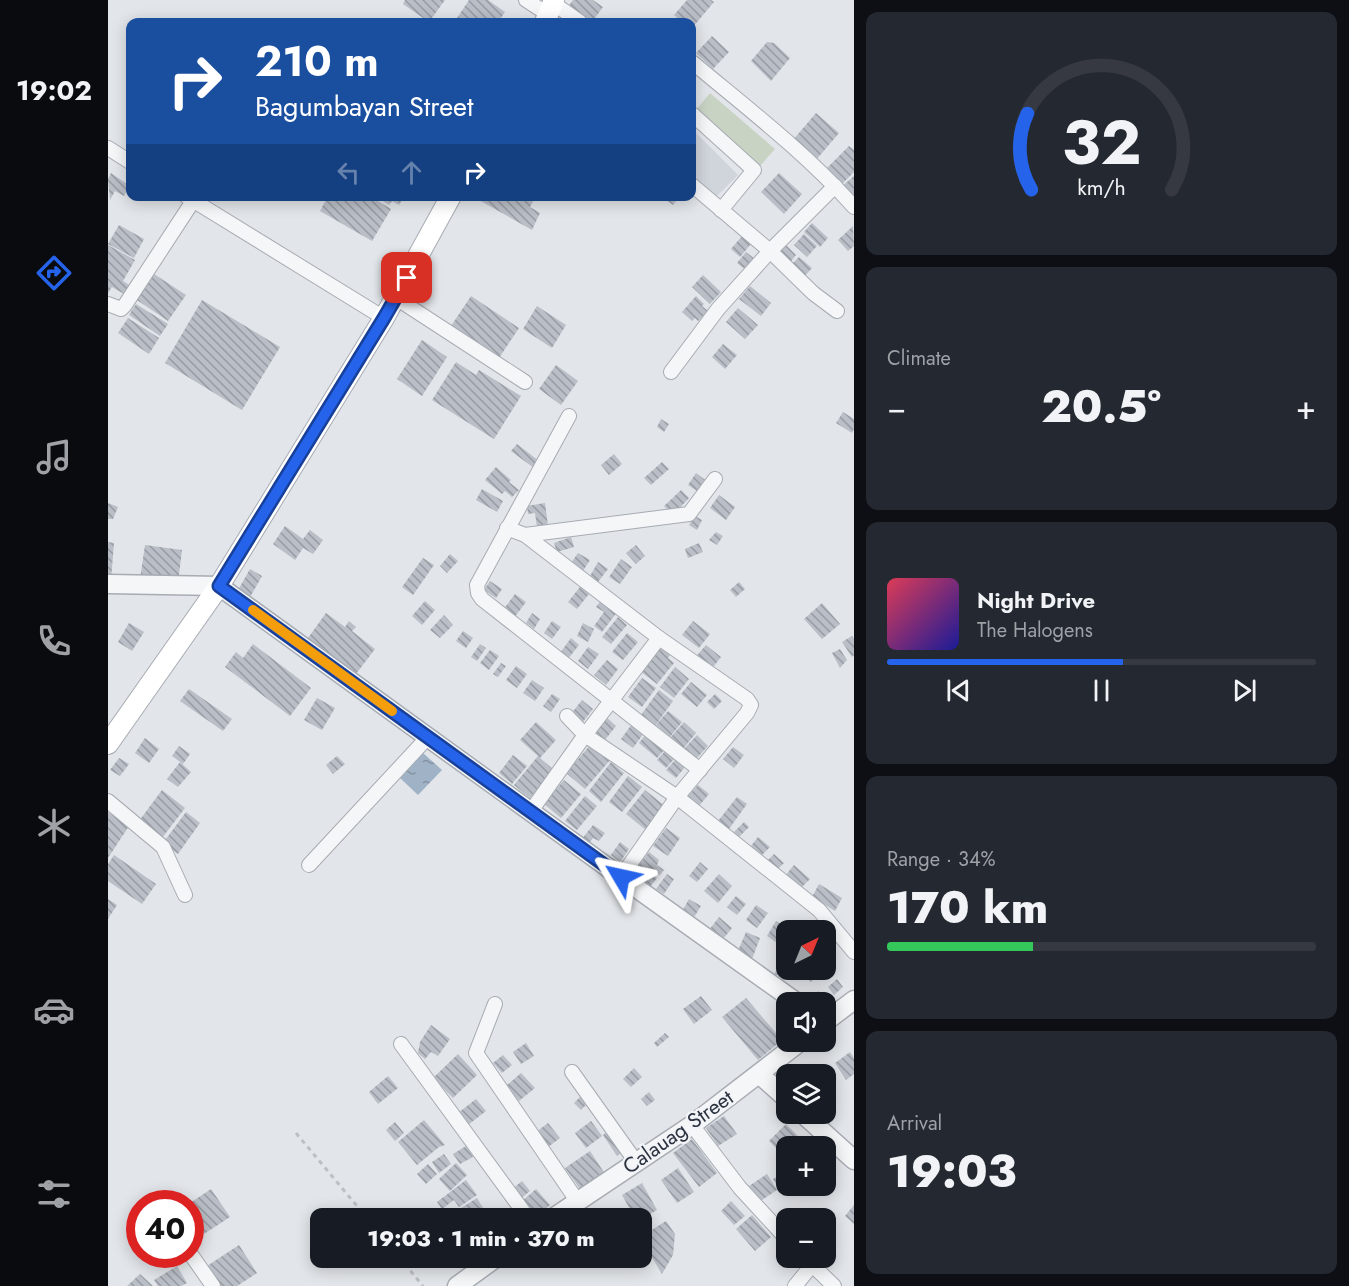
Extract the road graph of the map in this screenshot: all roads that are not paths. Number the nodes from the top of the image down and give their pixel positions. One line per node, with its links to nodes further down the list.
1 (526, 0): 2 (street)
2 (550, 10): 3 (street)
3 (570, 18)
4 (696, 65): 8 (street)
5 (696, 118): 14 (street)
6 (108, 148): 7 (street)
7 (126, 159)
8 (835, 186): 13 (street); 15 (street)
9 (696, 188): 14 (street)
10 (188, 201): 17 (street)
11 (192, 201): 19 (street)
12 (448, 201): 16 (main road)
13 (854, 207)
14 (721, 210): 15 (street)
15 (770, 251): 18 (street); 20 (street)
16 (396, 298): 19 (main road); 21 (street)
17 (108, 304)
18 (837, 311)
19 (384, 318): 27 (main road)
20 (671, 372)
21 (525, 382)
22 (569, 416): 24 (street)
23 (715, 479): 25 (street)
24 (507, 528): 25 (street); 29 (street)
25 (525, 535): 28 (street)
26 (108, 584): 27 (street)
27 (219, 586): 32 (street); 33 (main road)
28 (659, 638): 29 (street); 34 (street)
29 (612, 700): 31 (street); 34 (street)
30 (567, 716): 31 (street)
31 (585, 735): 35 (street); 37 (street)
32 (428, 737): 37 (street); 38 (street)
33 (108, 744)
34 (700, 770): 35 (street)
35 (677, 797): 39 (street); 41 (street)
36 (108, 801): 40 (street)
37 (531, 811): 39 (street)
38 (309, 865)
39 (621, 877): 42 (street)
40 (185, 895)
41 (854, 952)
42 (782, 992)
43 (854, 1000): 45 (street)
44 (495, 1004): 55 (street)
45 (836, 1014)
46 (401, 1044): 56 (street)
47 (787, 1052): 49 (street, Calauag Street)
48 (572, 1072): 54 (street)
49 (759, 1074): 50 (street); 52 (street, Calauag Street)
50 (776, 1089)
51 (814, 1124): 53 (street)
52 (692, 1125): 54 (street, Calauag Street); 58 (street)
53 (854, 1161)
54 (636, 1162): 55 (street, Calauag Street)
55 (579, 1202): 57 (street, Calauag Street)
56 (521, 1208)
57 (569, 1208)
58 (776, 1227)
59 (200, 1268): 63 (street)
60 (482, 1268): 64 (street)
61 (804, 1268): 65 (street)
62 (815, 1268): 66 (street)
63 (213, 1286)
64 (457, 1286)
65 (795, 1286)
66 (834, 1286)

